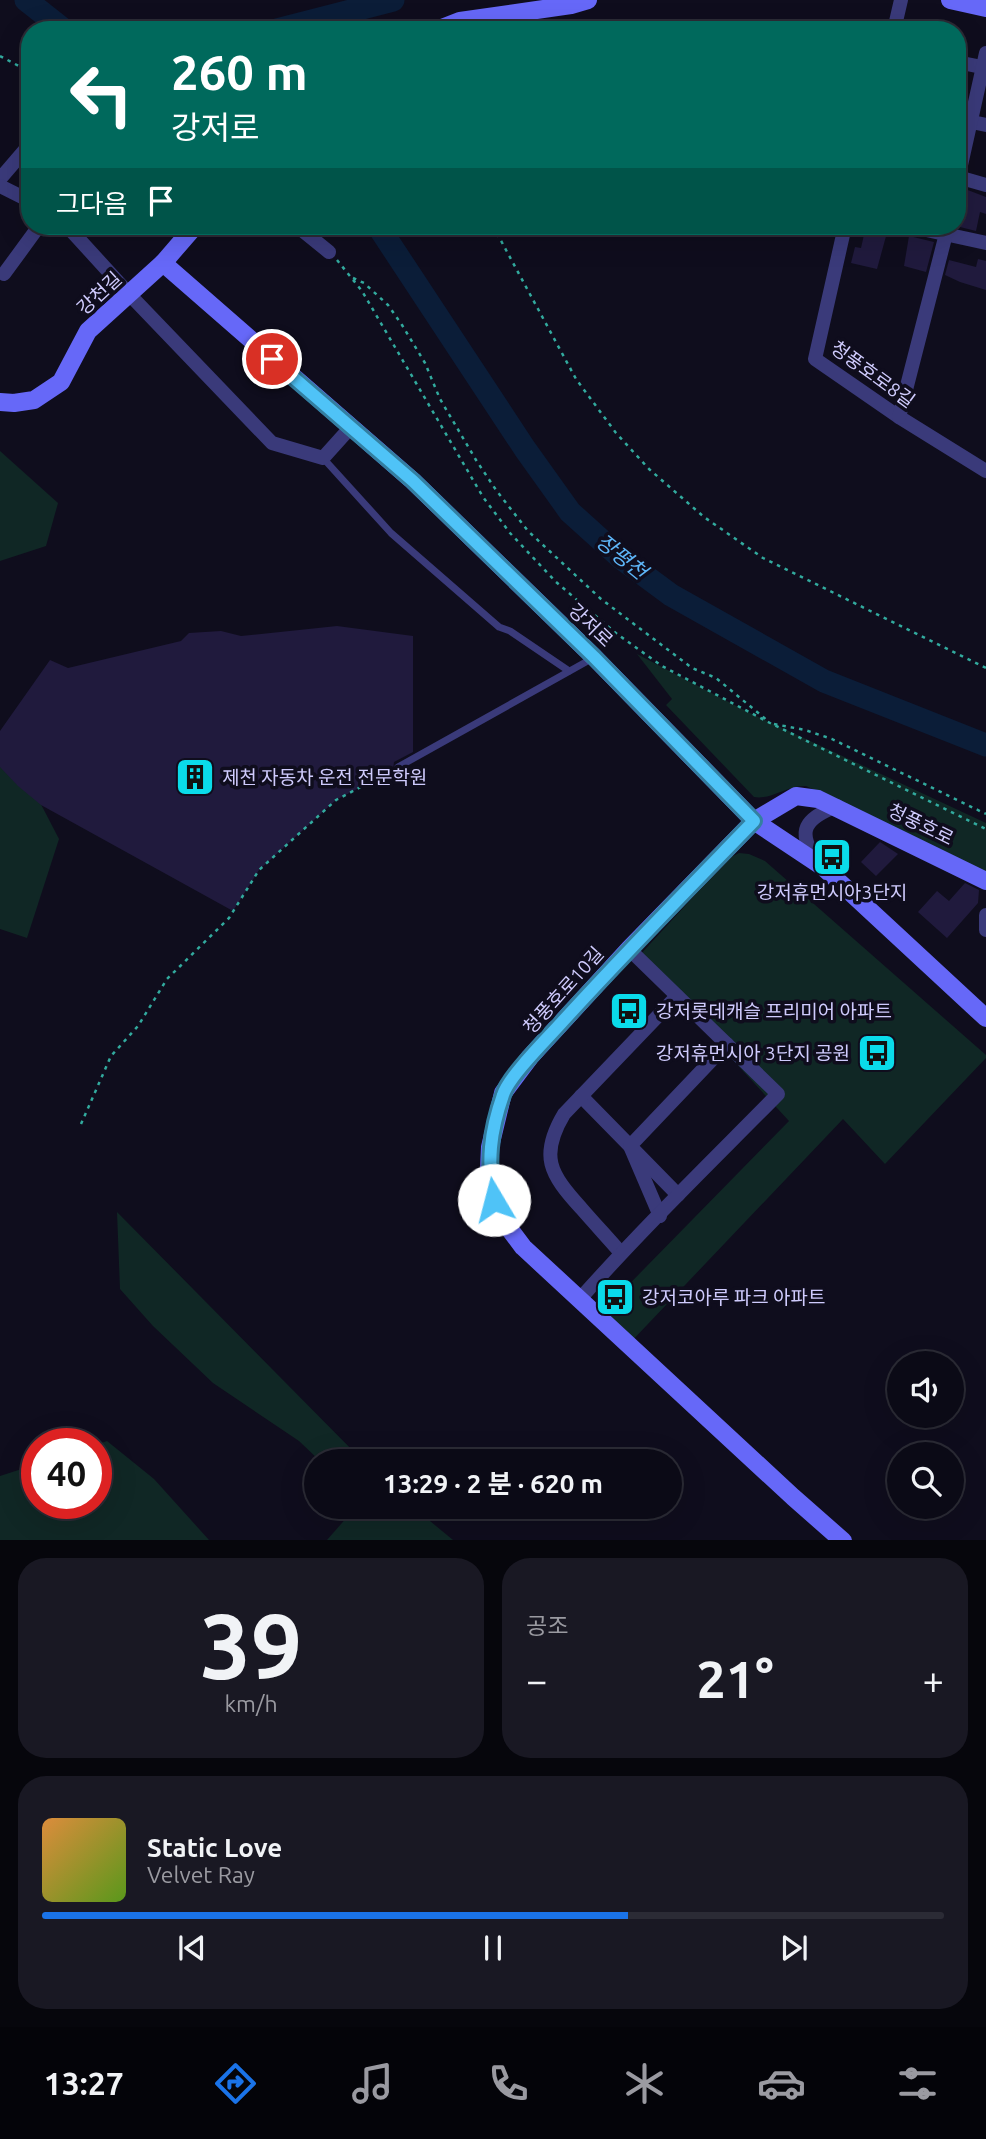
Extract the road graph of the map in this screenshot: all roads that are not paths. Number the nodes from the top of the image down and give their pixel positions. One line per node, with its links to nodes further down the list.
1 (588, 0): 5 (street)
2 (901, 0): 6 (street)
3 (950, 0): 4 (street)
4 (986, 8)
5 (460, 21)
6 (896, 21)
7 (966, 62): 8 (street)
8 (985, 63): 9 (street)
9 (966, 112)
10 (966, 121): 11 (street)
11 (986, 125)
12 (21, 154): 13 (street)
13 (0, 179)
14 (966, 181): 15 (street)
15 (986, 185)
16 (0, 186): 17 (street)
17 (21, 196)
18 (32, 235): 28 (street)
19 (75, 235): 29 (street)
20 (187, 235): 27 (street, 강천길)
21 (309, 235): 26 (street)
22 (843, 235): 31 (street, 청풍호로8길)
23 (946, 235): 31 (street)
24 (962, 235): 25 (street)
25 (986, 243)
26 (329, 252)
27 (163, 263): 29 (street, 강천길); 32 (street, 강저로)
28 (4, 274)
29 (129, 294): 30 (street, 강천길); 33 (street)
30 (0, 401)
31 (899, 417): 34 (street, 청풍호로8길)
32 (350, 428): 33 (street); 35 (street, 강저로)
33 (323, 457): 36 (lane)
34 (986, 471)
35 (594, 657): 36 (lane); 39 (street, 강저로)
36 (569, 671): 37 (lane)
37 (398, 767)
38 (837, 806): 39 (street, 청풍호로); 40 (street); 41 (street, 청풍호로)
39 (754, 821): 40 (street, 강저로); 44 (street, 청풍호로10길)
40 (823, 867): 46 (street, 강저로)
41 (986, 881)
42 (986, 915): 43 (street)
43 (986, 930)
44 (629, 949): 45 (street); 53 (street, 청풍호로10길)
45 (677, 996): 47 (street); 48 (street)
46 (986, 1018)
47 (727, 1044): 49 (street); 50 (street)
48 (581, 1096): 49 (street); 52 (street)
49 (631, 1146): 50 (street); 51 (street)
50 (678, 1195): 51 (street)
51 (660, 1216): 52 (street)
52 (621, 1253): 53 (street)
53 (579, 1300): 54 (street, 청풍호로10길)
54 (842, 1540)

